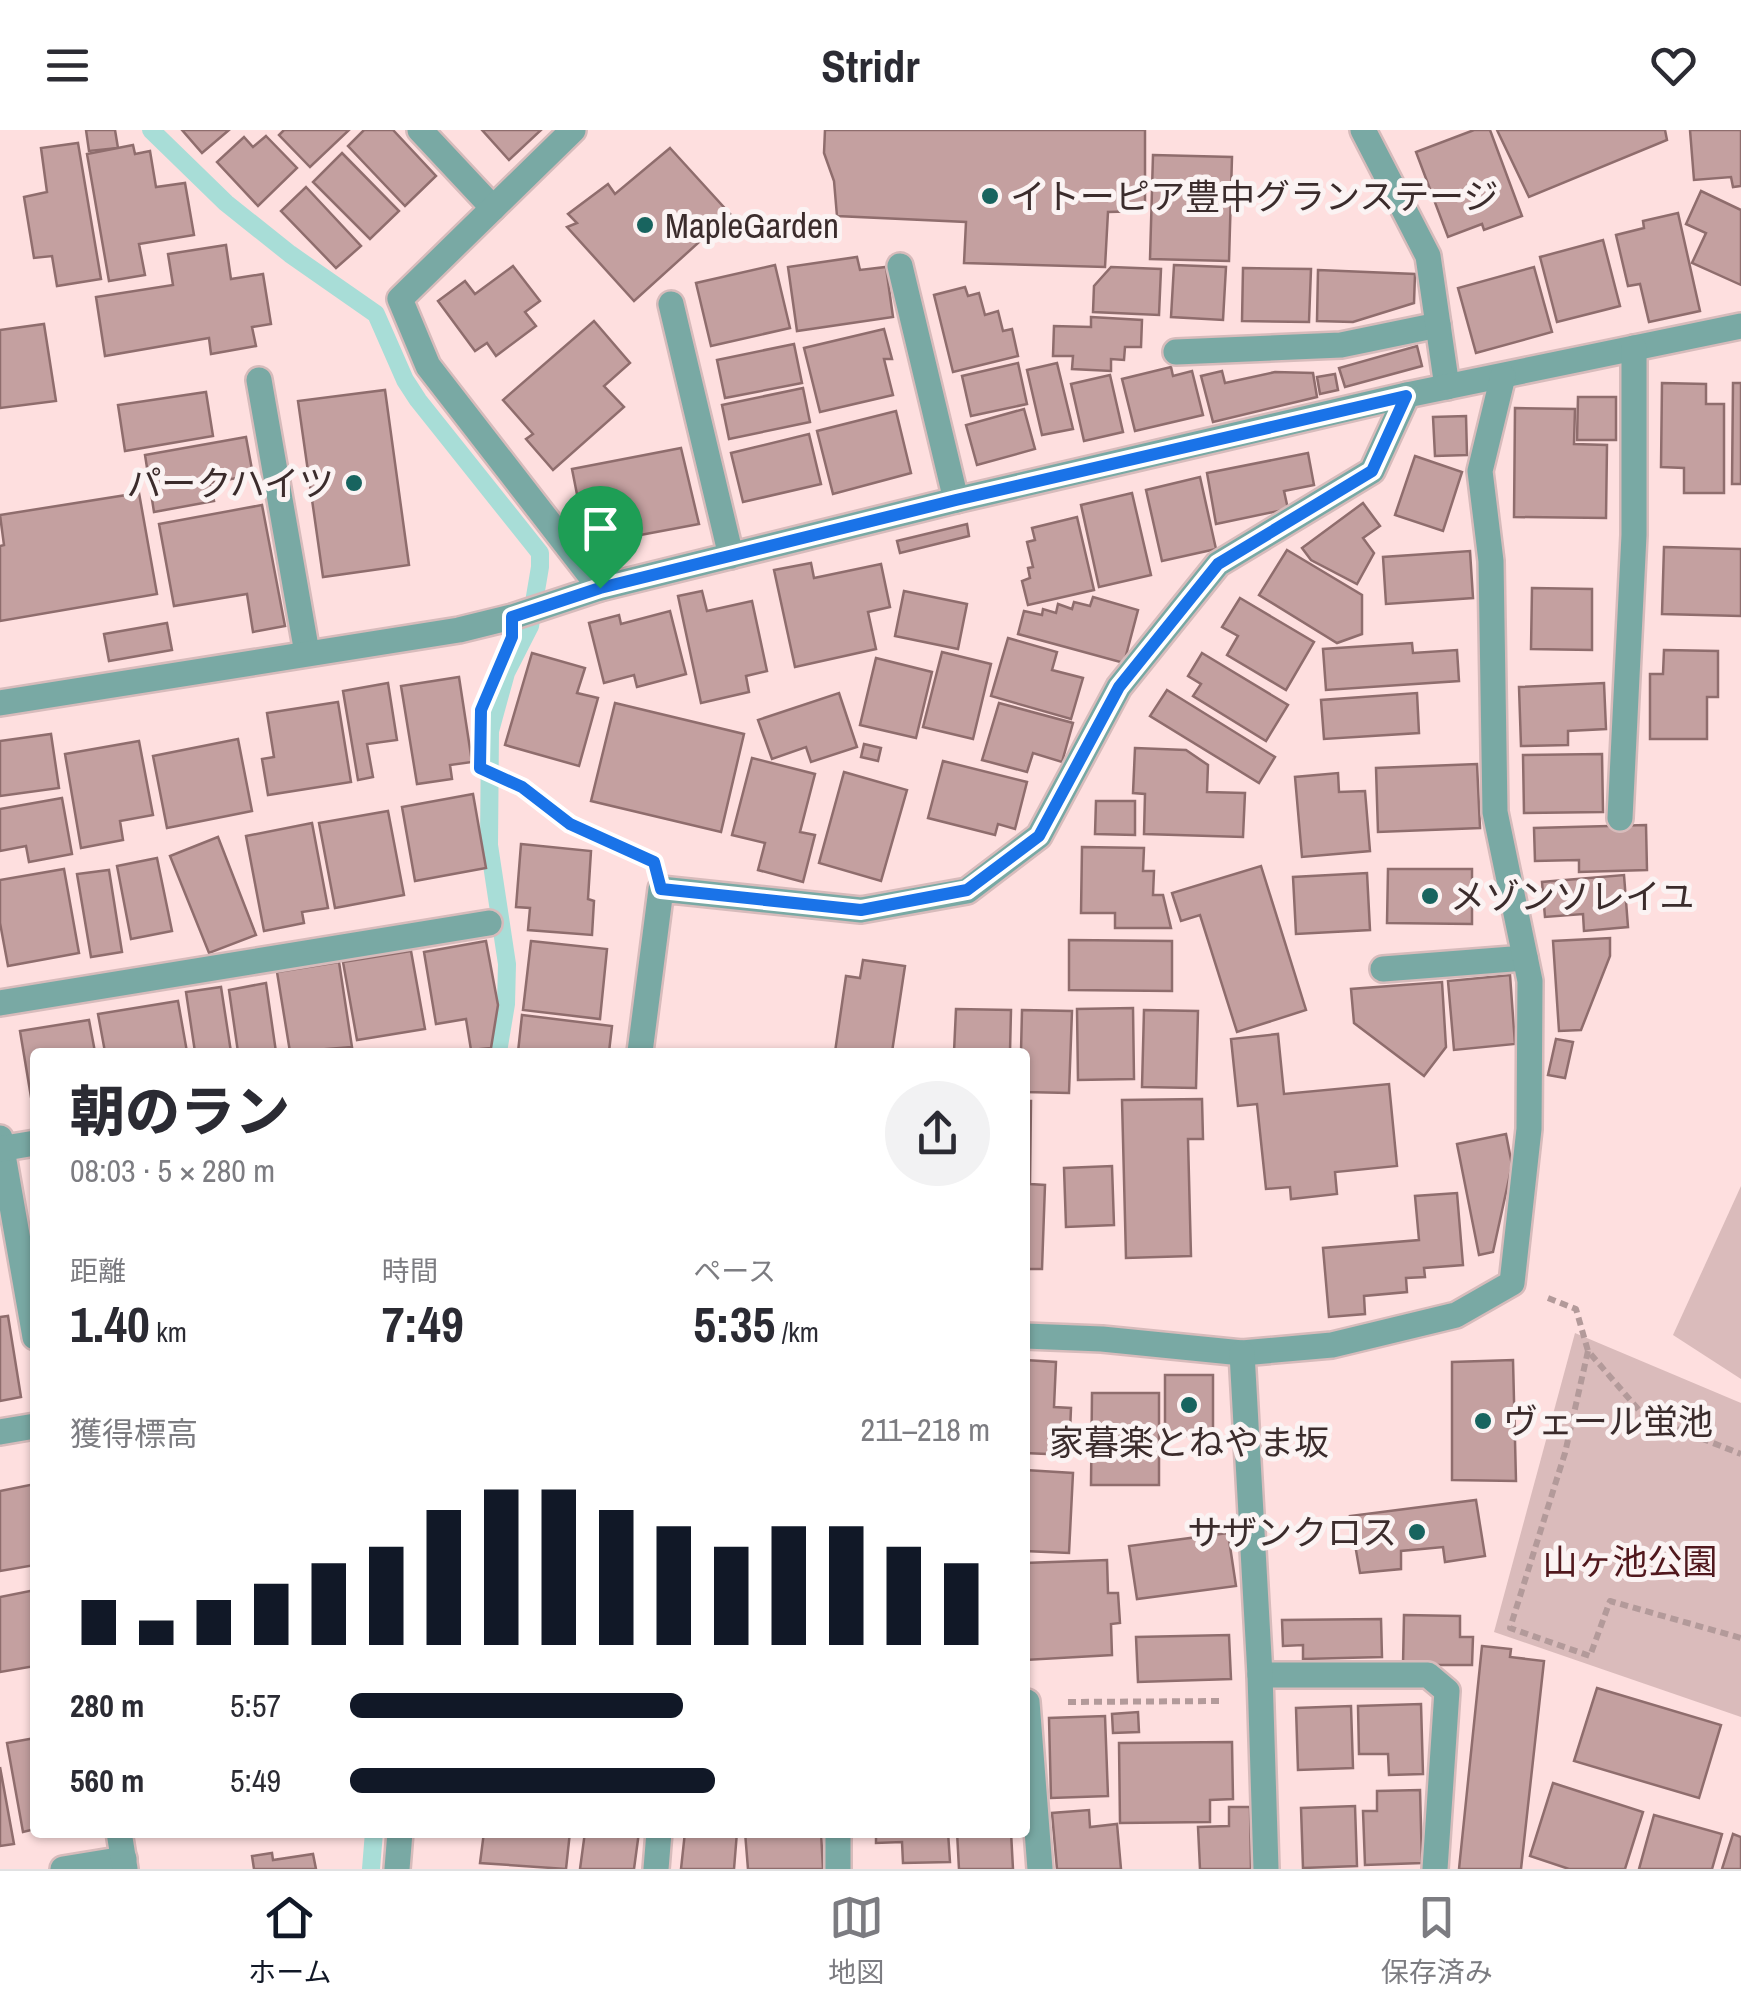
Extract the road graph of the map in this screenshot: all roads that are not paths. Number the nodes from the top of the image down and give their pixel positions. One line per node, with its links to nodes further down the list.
1 (420, 130): 4 (street)
2 (573, 130): 4 (street)
3 (1363, 130): 7 (street)
4 (493, 208): 17 (street)
5 (900, 266): 15 (street)
6 (671, 304): 16 (street)
7 (1438, 325): 10 (street); 13 (street)
8 (1741, 326): 9 (street)
9 (1634, 348): 11 (street); 20 (street)
10 (1176, 352)
11 (1502, 376): 13 (street); 22 (street)
12 (258, 380): 18 (street)
13 (1447, 387): 14 (street)
14 (1406, 396): 15 (street); 25 (street)
15 (956, 500): 16 (street)
16 (731, 556): 17 (street)
17 (600, 588): 18 (street)
18 (307, 652): 19 (street)
19 (0, 703)
20 (1620, 818)
21 (489, 923): 24 (street)
22 (1525, 958): 23 (street); 30 (street)
23 (1383, 969)
24 (0, 1003)
25 (641, 1048)
26 (30, 1143): 27 (street)
27 (0, 1145): 28 (street)
28 (30, 1310)
29 (1030, 1336): 30 (street)
30 (1242, 1353): 33 (street)
31 (30, 1427): 32 (street)
32 (0, 1432)
33 (1260, 1674): 45 (street); 46 (street)
34 (1030, 1741): 44 (street)
35 (120, 1838): 39 (street)
36 (400, 1838): 41 (street)
37 (659, 1838): 42 (street)
38 (838, 1838): 43 (street)
39 (125, 1864): 40 (street)
40 (64, 1869)
41 (397, 1869)
42 (656, 1869)
43 (838, 1869)
44 (1040, 1869)
45 (1266, 1869)
46 (1435, 1869)

